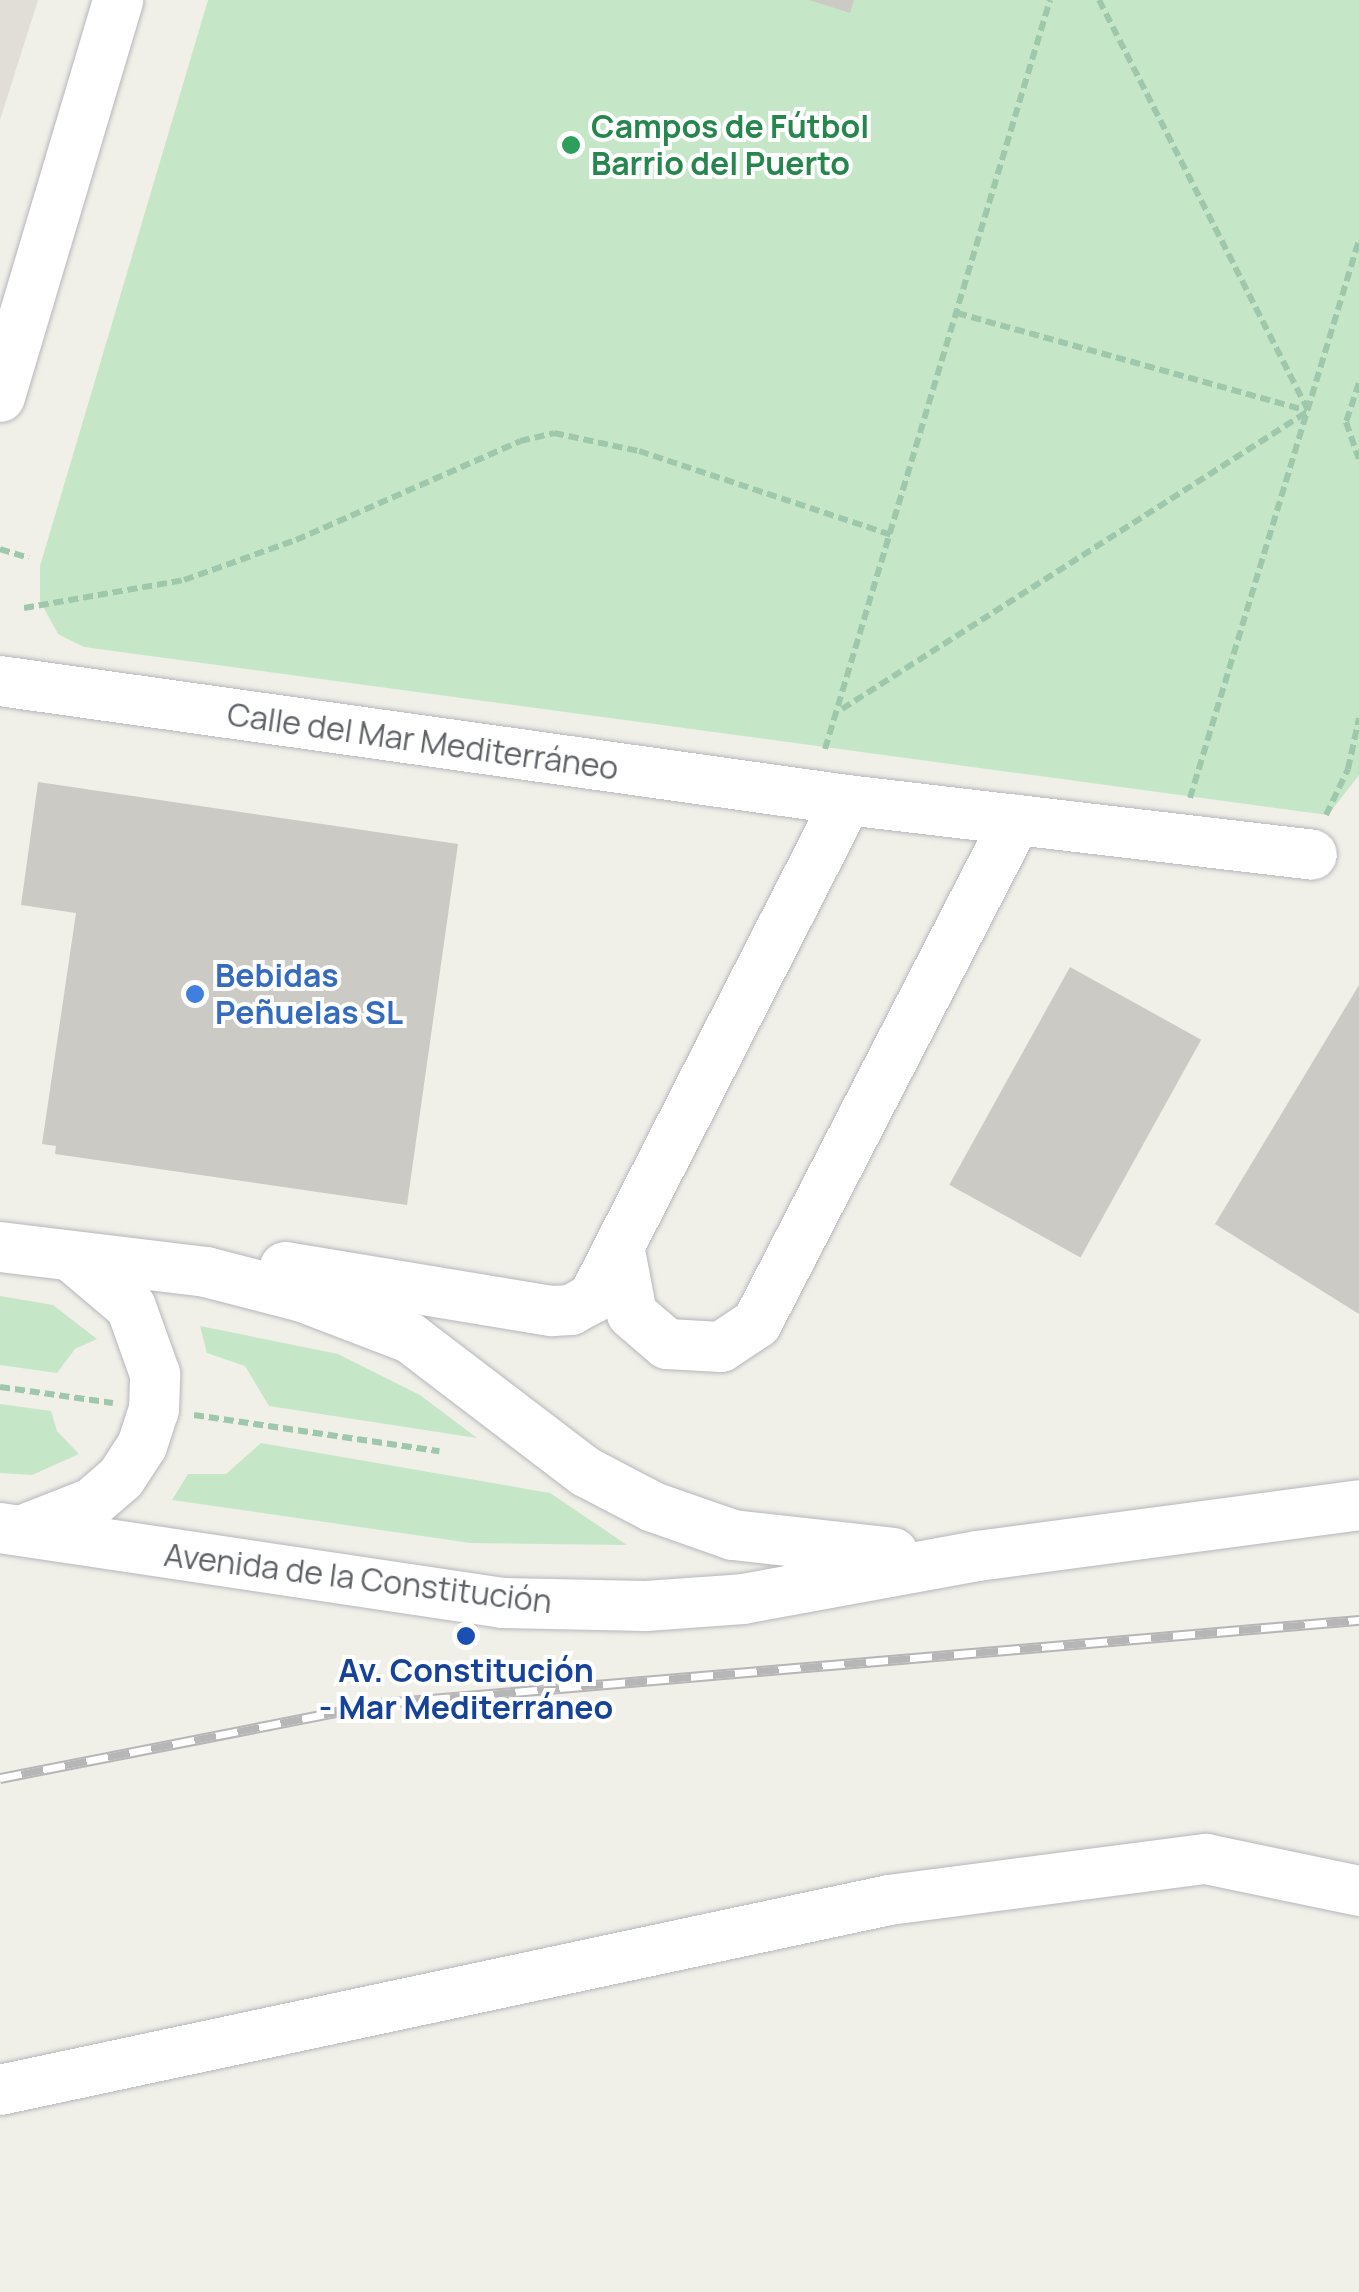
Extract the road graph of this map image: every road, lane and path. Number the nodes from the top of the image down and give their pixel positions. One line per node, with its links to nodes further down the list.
1 (118, 0): 7 (street)
2 (1050, 0): 5 (path)
3 (1100, 0): 8 (path)
4 (1359, 240): 8 (path)
5 (957, 313): 8 (path); 10 (path)
6 (1359, 383): 9 (path)
7 (0, 397)
8 (1308, 411): 15 (path); 19 (path)
9 (1359, 459)
10 (892, 535): 13 (path); 15 (path)
11 (0, 549): 12 (path)
12 (29, 558)
13 (24, 608)
14 (0, 681): 18 (street, Calle del Mar Mediterráneo)
15 (842, 709): 17 (path)
16 (1359, 718): 21 (path)
17 (824, 749)
18 (847, 800): 20 (street, Calle del Mar Mediterráneo); 23 (street)
19 (1206, 800)
20 (1016, 820): 21 (street, Calle del Mar Mediterráneo); 23 (street)
21 (1312, 834)
22 (0, 1247): 24 (street)
23 (620, 1251): 25 (street)
24 (72, 1257): 25 (street); 27 (street, Avenida de la Constitución)
25 (206, 1272): 31 (street)
26 (0, 1387): 27 (path)
27 (159, 1411): 28 (path); 30 (street, Avenida de la Constitución)
28 (439, 1452)
29 (1359, 1505): 31 (street)
30 (9, 1530): 31 (street, Avenida de la Constitución)
31 (978, 1556)
32 (1359, 1891): 33 (street)
33 (0, 2090)

